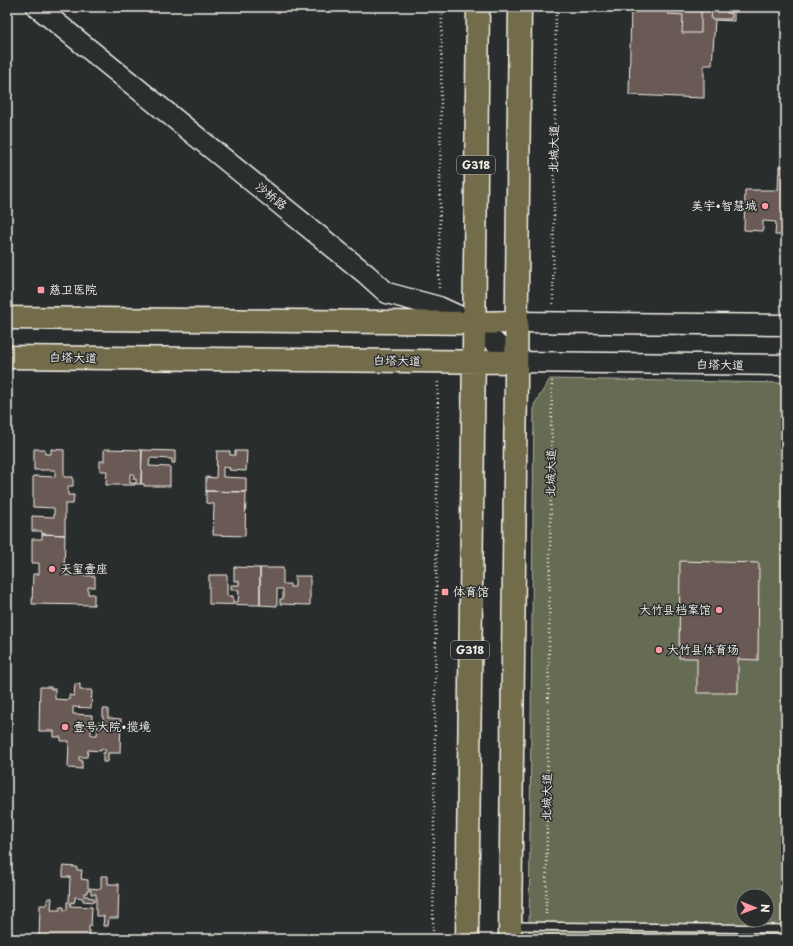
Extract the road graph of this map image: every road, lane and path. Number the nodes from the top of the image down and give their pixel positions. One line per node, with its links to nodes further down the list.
1 (37, 7): 6 (street, 沙桥路)
2 (442, 7): 6 (path)
3 (478, 7): 9 (highway, G318)
4 (520, 7): 8 (highway)
5 (556, 7): 10 (path, 北城大道)
6 (439, 307): 9 (street, 沙桥路)
7 (7, 318): 9 (highway)
8 (516, 322): 9 (highway); 10 (street); 15 (highway)
9 (474, 323): 14 (highway, G318); 15 (street, 沙桥路)
10 (552, 323): 11 (street)
11 (786, 325)
12 (7, 357): 13 (highway, 白塔大道)
13 (439, 362): 14 (highway, 白塔大道); 21 (path)
14 (474, 362): 15 (highway, 白塔大道); 22 (highway, G318)
15 (516, 362): 16 (street, 白塔大道); 20 (highway)
16 (552, 363): 17 (street, 白塔大道); 18 (path, 北城大道)
17 (786, 366)
18 (546, 927): 19 (lane); 20 (lane)
19 (786, 929)
20 (510, 933)
21 (433, 939)
22 (467, 939)

